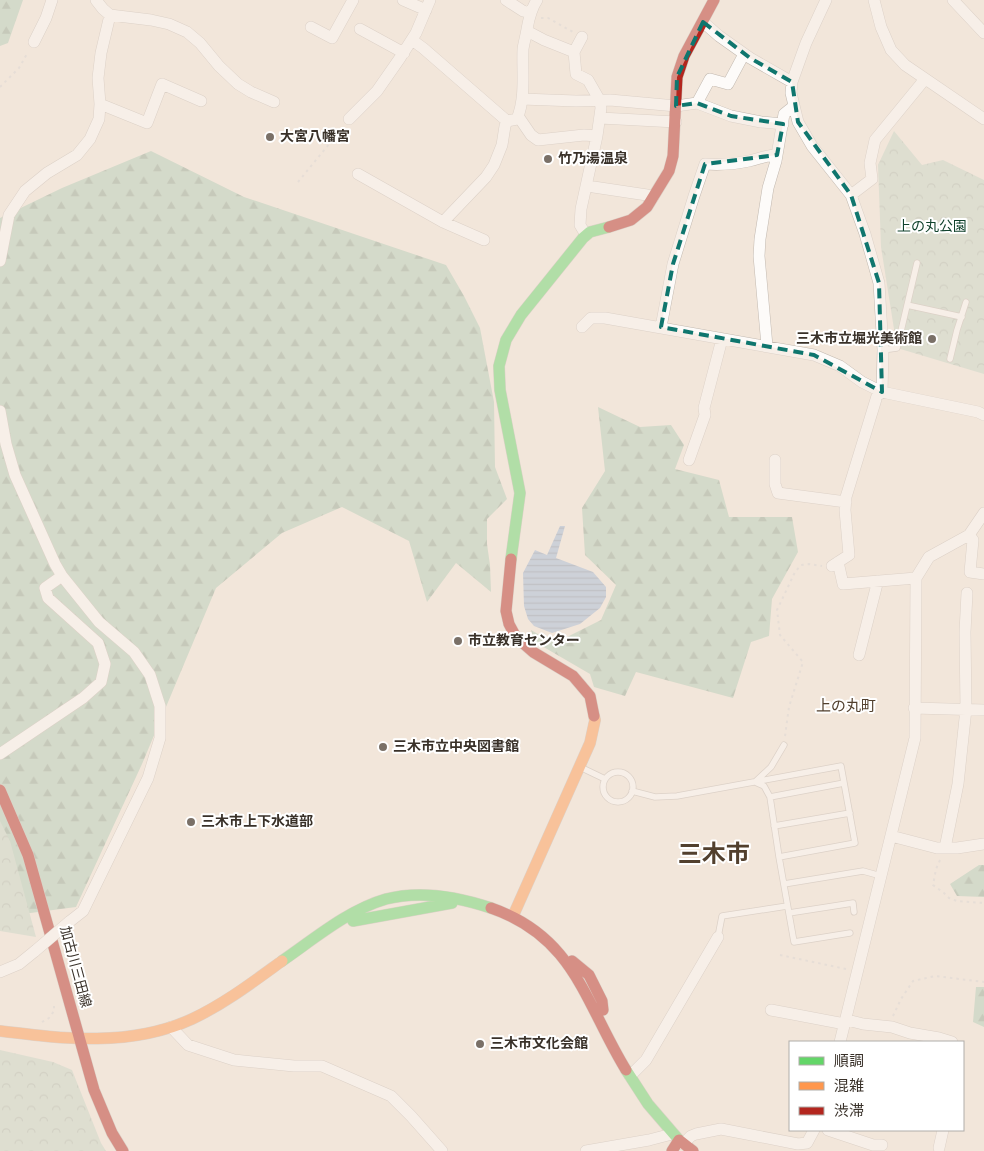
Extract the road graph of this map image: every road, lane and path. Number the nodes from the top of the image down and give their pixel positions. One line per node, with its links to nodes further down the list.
1 (52, 0): 21 (street)
2 (96, 0): 12 (street)
3 (353, 0): 15 (street)
4 (404, 0): 11 (street)
5 (506, 0): 13 (street)
6 (537, 0): 13 (street)
7 (714, 0): 14 (street)
8 (826, 0): 26 (street)
9 (874, 0): 25 (street)
10 (952, 0): 18 (street)
11 (428, 5): 20 (street)
12 (110, 15): 31 (street); 33 (street)
13 (530, 15): 17 (street); 19 (path)
14 (702, 22): 24 (street); 35 (street)
15 (311, 27)
16 (360, 29): 23 (street)
17 (526, 30): 22 (street); 28 (street)
18 (984, 33)
19 (582, 37): 22 (street)
20 (412, 40): 23 (street); 41 (street)
21 (34, 42): 27 (path)
22 (574, 52): 30 (street)
23 (404, 53): 39 (street)
24 (744, 54): 26 (street); 34 (street)
25 (925, 79): 40 (street); 50 (street)
26 (792, 82): 36 (street)
27 (0, 87)
28 (522, 99): 30 (street); 37 (street)
29 (201, 101): 33 (street)
30 (600, 101): 32 (street); 38 (street)
31 (274, 102)
32 (638, 103): 35 (street); 42 (street)
33 (100, 104): 55 (street)
34 (697, 104): 35 (street); 44 (street)
35 (676, 106): 43 (street)
36 (794, 106): 44 (street); 50 (street)
37 (518, 116): 41 (street); 45 (street)
38 (600, 118): 42 (street); 45 (street)
39 (349, 119): 48 (path)
40 (984, 119)
41 (507, 120): 52 (street)
42 (638, 120): 43 (street)
43 (676, 122): 51 (street)
44 (783, 124): 46 (street)
45 (597, 136): 49 (street)
46 (777, 155): 61 (street); 63 (street)
47 (358, 174): 52 (street)
48 (298, 182)
49 (586, 186): 51 (street); 53 (street)
50 (851, 195): 64 (street)
51 (653, 197): 53 (street)
52 (443, 222): 54 (street)
53 (586, 235): 86 (street)
54 (484, 240)
55 (0, 261)
56 (917, 263): 58 (lane)
57 (966, 302): 59 (lane)
58 (907, 305): 59 (lane); 64 (lane)
59 (962, 317): 65 (lane)
60 (582, 328): 61 (street)
61 (661, 328): 62 (street)
62 (722, 339): 63 (street); 69 (street)
63 (767, 346): 66 (street)
64 (883, 350): 66 (street)
65 (950, 359)
66 (882, 392): 68 (street); 71 (street)
67 (0, 411): 76 (street)
68 (984, 415)
69 (689, 460)
70 (775, 460): 71 (street)
71 (846, 502): 74 (street)
72 (984, 513): 73 (street)
73 (969, 535): 75 (street); 77 (street)
74 (835, 564): 78 (street); 84 (path)
75 (984, 574)
76 (62, 576): 85 (street); 110 (street, bridge)
77 (916, 578): 78 (street); 81 (street)
78 (877, 581): 80 (street)
79 (967, 593): 82 (street)
80 (859, 655)
81 (914, 708): 82 (street); 95 (street)
82 (966, 709): 83 (street); 97 (street)
83 (984, 710)
84 (784, 745): 88 (lane)
85 (0, 754)
86 (580, 767): 87 (lane); 106 (street)
87 (605, 779): 91 (lane); 91 (lane)
88 (755, 782): 89 (lane); 91 (lane); 92 (lane)
89 (844, 783): 92 (lane); 93 (lane)
90 (0, 790): 118 (street, 加古川三田線)
91 (632, 791)
92 (770, 797): 94 (lane)
93 (850, 813): 94 (lane); 98 (lane)
94 (774, 826): 98 (lane)
95 (891, 836): 97 (street); 100 (street)
96 (984, 844): 97 (street)
97 (945, 848)
98 (779, 857): 101 (lane)
99 (936, 869): 102 (path)
100 (881, 876): 101 (lane); 111 (street)
101 (784, 884): 103 (lane)
102 (984, 903)
103 (788, 906): 105 (lane); 108 (lane)
104 (854, 912): 105 (lane)
105 (789, 913): 107 (lane)
106 (513, 916): 116 (street); 121 (street)
107 (850, 933)
108 (718, 937): 121 (street)
109 (780, 956): 111 (path)
110 (0, 972)
111 (857, 972): 114 (street)
112 (984, 982): 115 (path)
113 (771, 1010): 114 (street)
114 (846, 1022): 115 (street); 119 (street)
115 (889, 1026): 120 (street)
116 (171, 1027): 118 (street); 129 (street)
117 (0, 1031): 118 (street)
118 (79, 1040): 128 (street, 加古川三田線)
119 (840, 1041)
120 (949, 1041)
121 (630, 1076): 125 (street)
122 (813, 1131): 125 (street)
123 (831, 1131): 126 (street)
124 (943, 1131): 127 (street)
125 (678, 1139): 130 (street); 131 (street); 132 (street)
126 (882, 1145)
127 (939, 1148)
128 (122, 1151)
129 (442, 1151)
130 (586, 1151)
131 (672, 1151)
132 (694, 1151)

